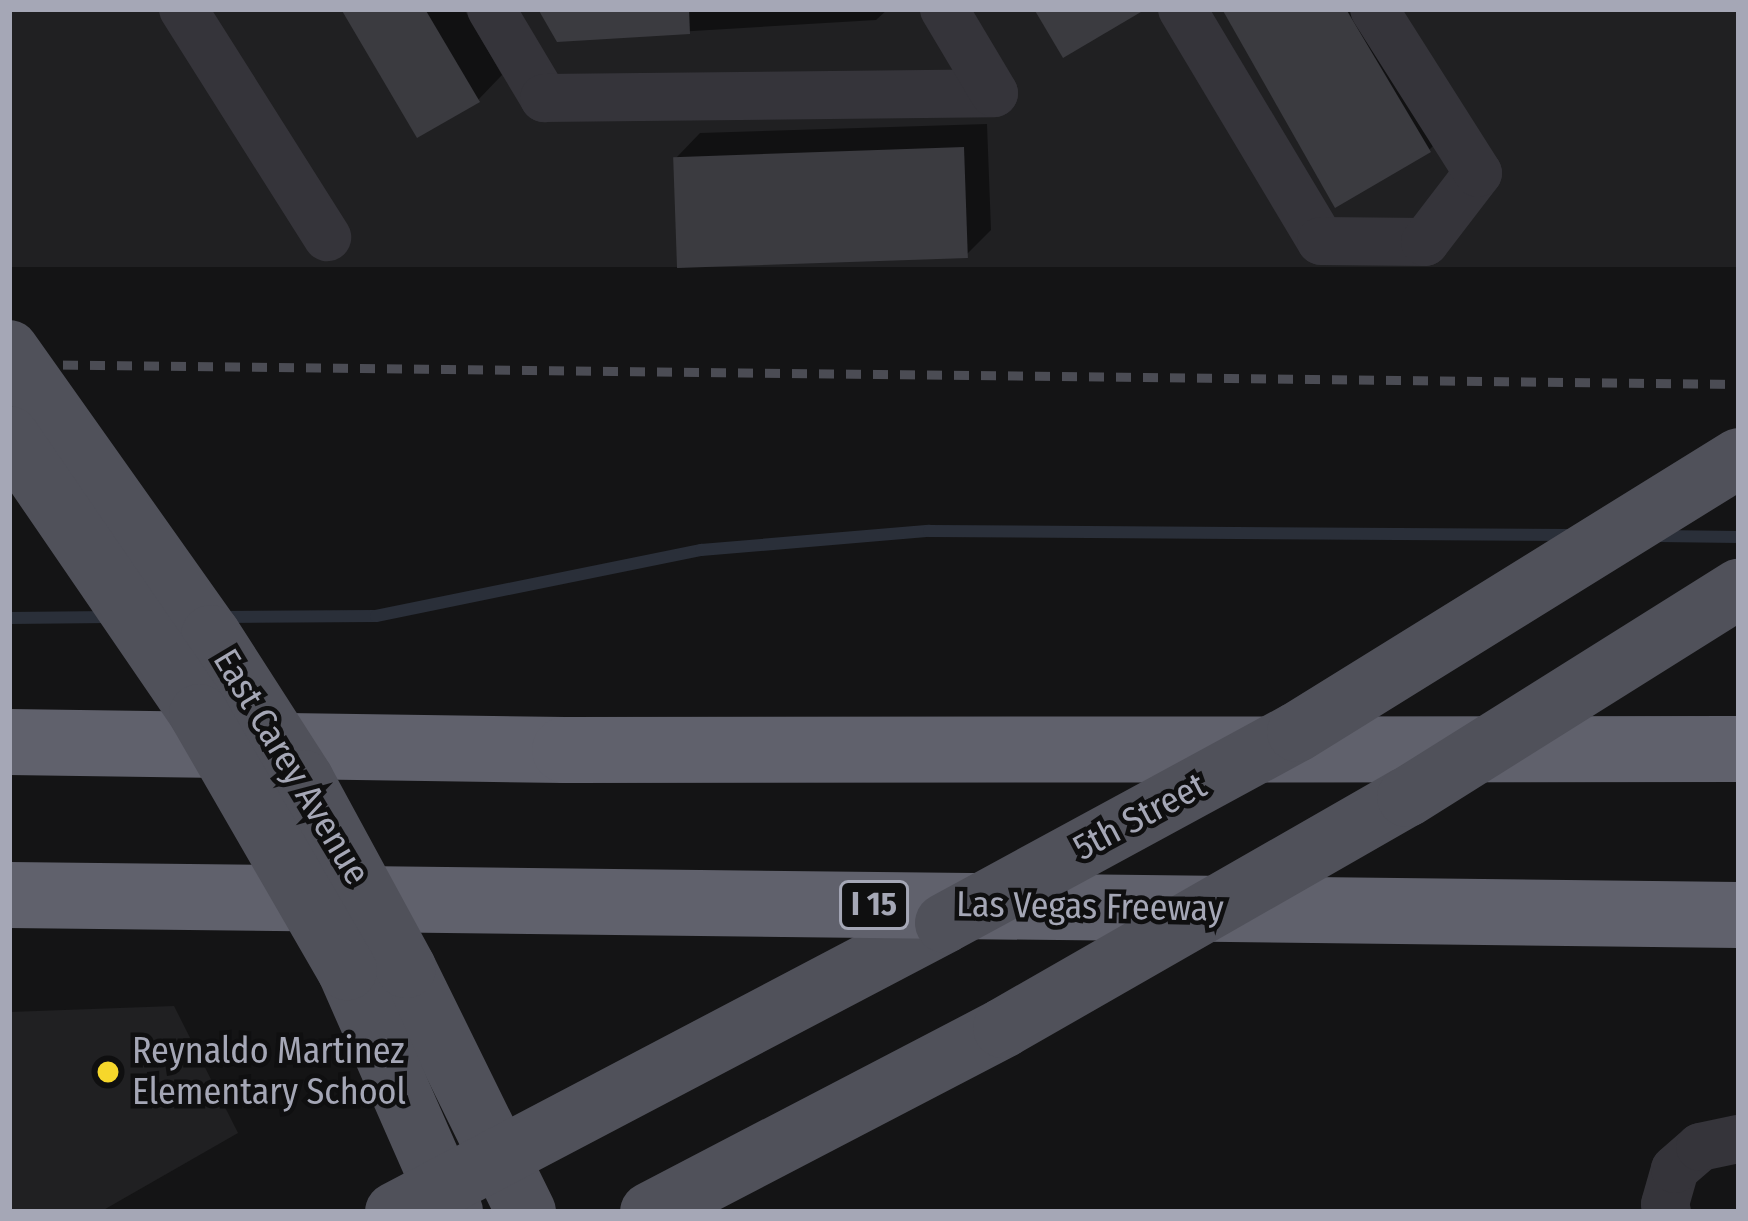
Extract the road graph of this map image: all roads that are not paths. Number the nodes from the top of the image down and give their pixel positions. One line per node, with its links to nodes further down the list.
1 (183, 9): 6 (street)
2 (490, 9): 3 (street)
3 (944, 9)
4 (1182, 9): 5 (street)
5 (1374, 9)
6 (327, 237)
7 (9, 350): 16 (main road, East Carey Avenue, bridge)
8 (9, 436): 18 (main road, East Carey Avenue, bridge)
9 (1739, 458): 16 (main road, 5th Street, bridge)
10 (1739, 590): 19 (main road, bridge)
11 (9, 742): 12 (highway)
12 (1739, 749)
13 (9, 895): 14 (highway, Las Vegas Freeway / I 15)
14 (1739, 915)
15 (1739, 1139): 17 (street)
16 (500, 1157): 18 (main road, 5th Street); 20 (main road, East Carey Avenue)
17 (1671, 1191)
18 (430, 1204)
19 (679, 1204)
20 (526, 1212)

